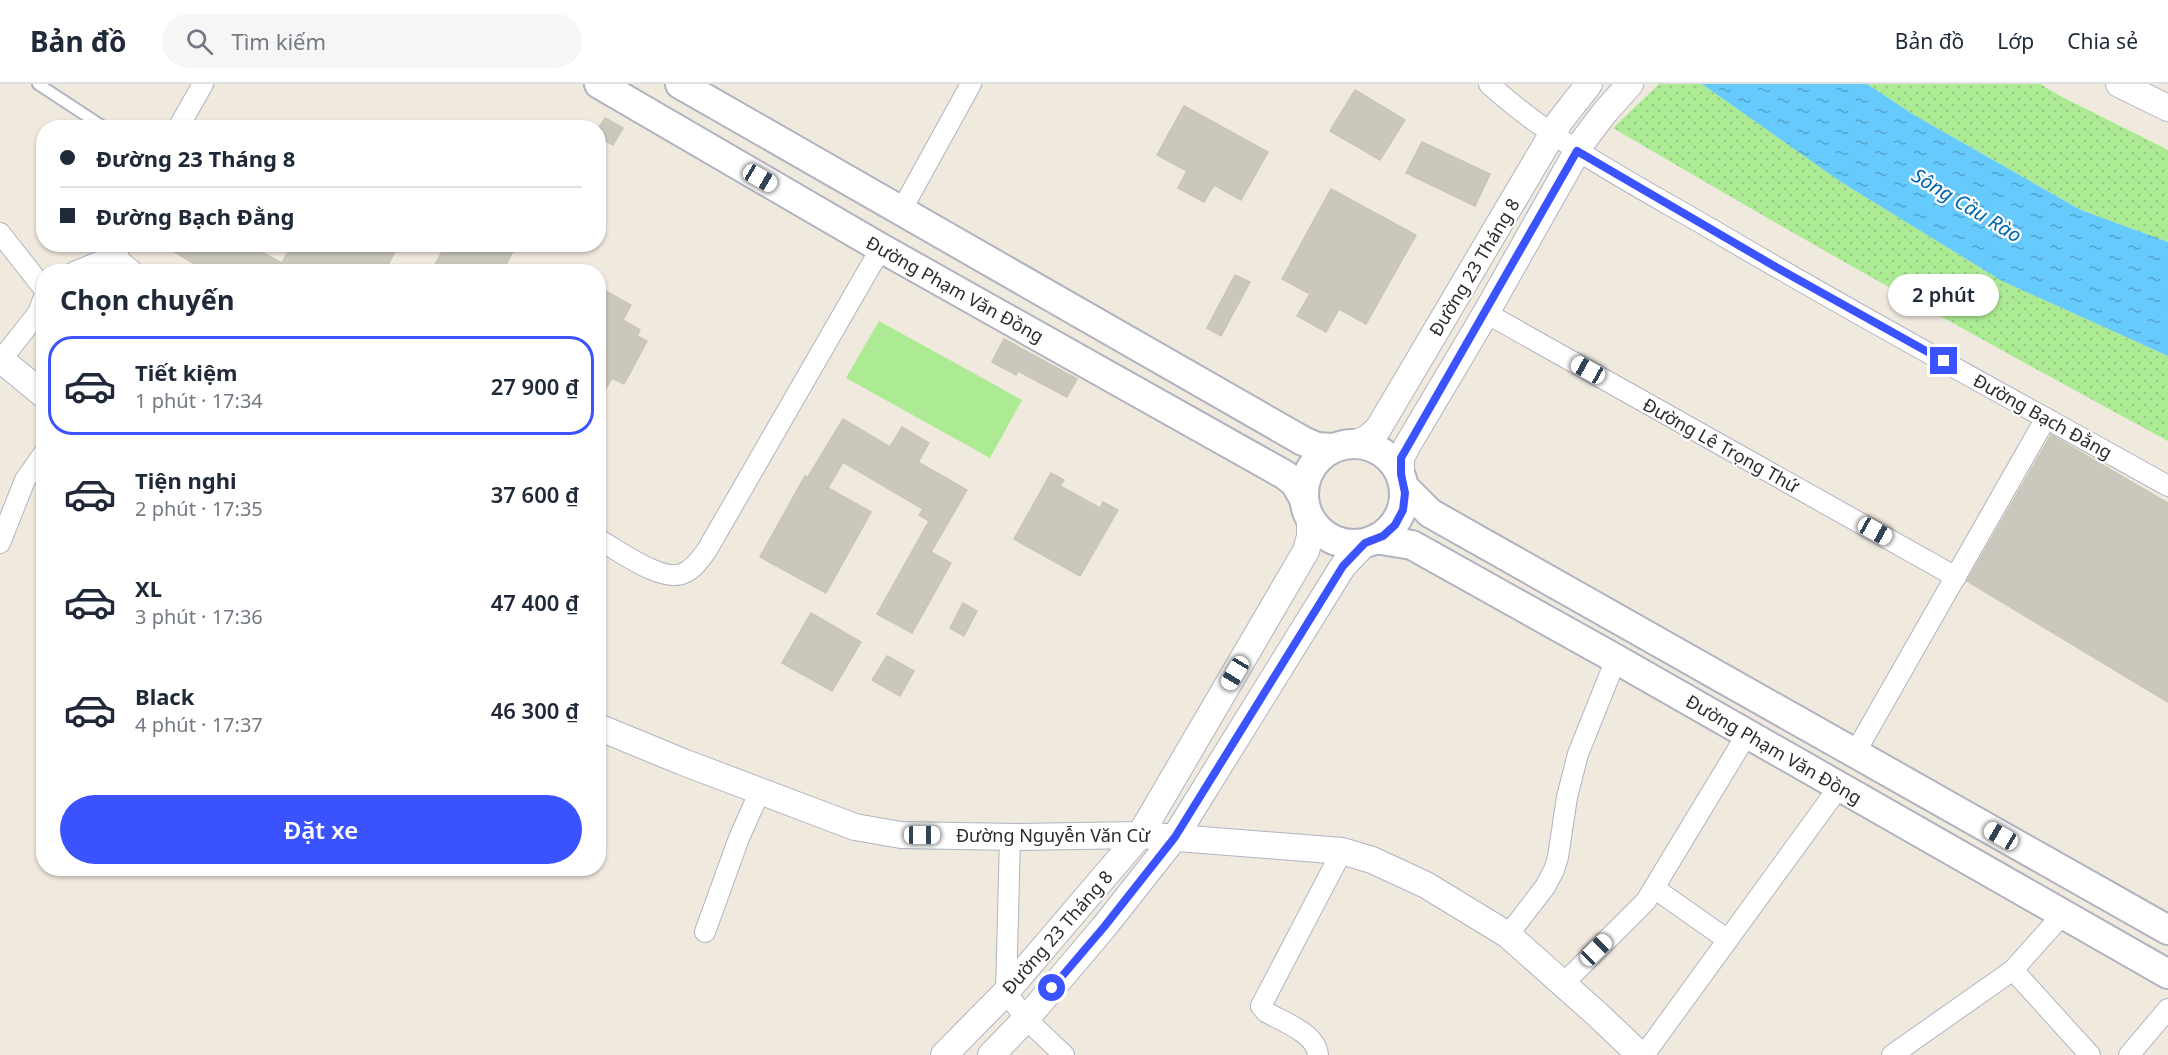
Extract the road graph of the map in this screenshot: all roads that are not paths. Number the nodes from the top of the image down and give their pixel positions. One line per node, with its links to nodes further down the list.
1 (38, 84): 11 (lane)
2 (203, 84): 12 (street)
3 (599, 84): 17 (main road, Đường Phạm Văn Đồng)
4 (680, 84): 15 (main road)
5 (971, 84): 15 (street)
6 (1489, 84): 13 (street, Đường Bạch Đằng)
7 (1589, 84): 13 (street, Đường 23 Tháng 8)
8 (1630, 84): 14 (street, Đường 23 Tháng 8)
9 (2120, 84): 10 (street)
10 (2168, 108)
11 (93, 120)
12 (183, 120)
13 (1553, 133): 14 (street, Đường Bạch Đằng); 26 (street, Đường 23 Tháng 8)
14 (1577, 151): 21 (street, Đường 23 Tháng 8); 25 (street, Đường Bạch Đằng)
15 (901, 211): 17 (main road); 26 (main road)
16 (0, 233): 20 (street)
17 (881, 249): 30 (main road, Đường Phạm Văn Đồng); 33 (street)
18 (112, 252): 19 (street)
19 (89, 264)
20 (36, 280)
21 (1486, 313): 28 (street, Đường 23 Tháng 8); 34 (street, Đường Lê Trọng Thứ)
22 (36, 315): 23 (street)
23 (1, 359): 24 (street)
24 (36, 388)
25 (2046, 418): 29 (street, Đường Bạch Đằng); 34 (street)
26 (1344, 446): 28 (main road); 30 (main road)
27 (36, 464): 32 (street)
28 (1402, 481): 31 (main road); 38 (main road, Đường Phạm Văn Đồng)
29 (2168, 486)
30 (1307, 508): 31 (main road); 41 (street, Đường 23 Tháng 8)
31 (1370, 541): 35 (main road, Đường Phạm Văn Đồng); 43 (street, Đường 23 Tháng 8)
32 (0, 543)
33 (606, 543)
34 (1956, 577): 38 (street)
35 (1616, 659): 37 (main road, Đường Phạm Văn Đồng); 49 (street)
36 (606, 730): 40 (street, Đường Nguyễn Văn Cừ)
37 (1747, 734): 39 (main road, Đường Phạm Văn Đồng); 45 (street)
38 (1855, 753): 47 (main road, Đường Phạm Văn Đồng)
39 (1839, 787): 46 (main road, Đường Phạm Văn Đồng); 50 (street)
40 (760, 790): 42 (street, Đường Nguyễn Văn Cừ); 48 (street)
41 (1140, 835): 42 (street, Đường Nguyễn Văn Cừ); 43 (street, Đường Nguyễn Văn Cừ); 54 (street, Đường 23 Tháng 8)
42 (1010, 837): 54 (street)
43 (1175, 837): 44 (street, Đường Nguyễn Văn Cừ); 56 (street, Đường 23 Tháng 8)
44 (1342, 851): 49 (street, Đường Nguyễn Văn Cừ); 60 (street)
45 (1654, 888): 50 (street); 53 (street)
46 (2063, 914): 51 (street); 52 (main road, Đường Phạm Văn Đồng)
47 (2168, 930)
48 (705, 932)
49 (1508, 935): 53 (street, Đường Nguyễn Văn Cừ)
50 (1728, 940): 61 (street)
51 (2013, 970): 62 (street); 63 (street)
52 (2168, 974)
53 (1563, 984): 61 (street, Đường Nguyễn Văn Cừ)
54 (1006, 992): 56 (street); 57 (street, Đường 23 Tháng 8)
55 (2168, 1009): 64 (street)
56 (1026, 1019): 58 (street, Đường 23 Tháng 8); 59 (street)
57 (944, 1055)
58 (991, 1055)
59 (1064, 1055)
60 (1318, 1055)
61 (1642, 1055)
62 (1892, 1055)
63 (2090, 1055)
64 (2129, 1055)

